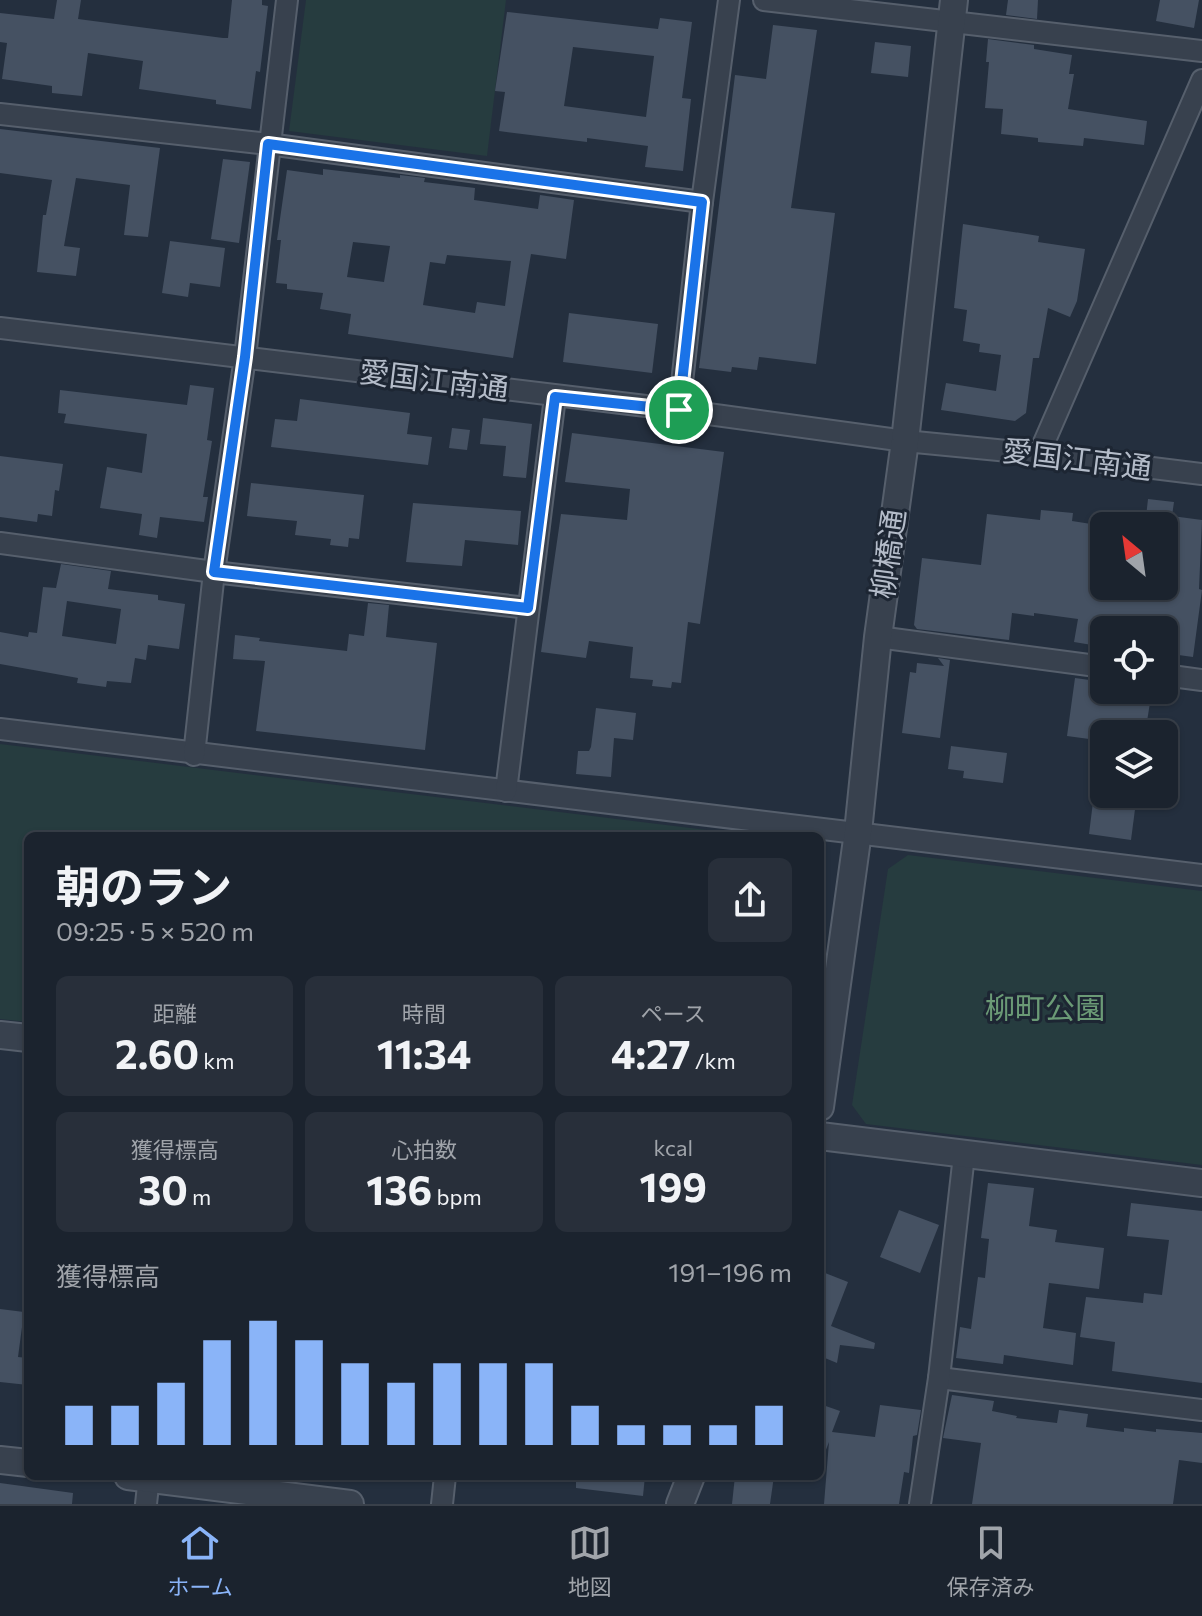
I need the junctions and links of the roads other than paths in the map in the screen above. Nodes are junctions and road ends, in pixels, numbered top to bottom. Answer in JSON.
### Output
{"nodes":[{"id":1,"x":287,"y":0,"type":"edge"},
{"id":2,"x":729,"y":0,"type":"edge"},
{"id":3,"x":764,"y":0,"type":"edge"},
{"id":4,"x":953,"y":12,"type":"edge"},
{"id":5,"x":1202,"y":51,"type":"edge"},
{"id":6,"x":1202,"y":80,"type":"edge"},
{"id":7,"x":0,"y":114,"type":"edge"},
{"id":8,"x":268,"y":144,"type":"junction"},
{"id":9,"x":702,"y":202,"type":"junction"},
{"id":10,"x":0,"y":328,"type":"edge"},
{"id":11,"x":245,"y":357,"type":"junction"},
{"id":12,"x":555,"y":397,"type":"junction"},
{"id":13,"x":679,"y":410,"type":"junction"},
{"id":14,"x":905,"y":441,"type":"junction"},
{"id":15,"x":1039,"y":454,"type":"junction"},
{"id":16,"x":1202,"y":474,"type":"edge"},
{"id":17,"x":0,"y":543,"type":"edge"},
{"id":18,"x":214,"y":572,"type":"junction"},
{"id":19,"x":528,"y":608,"type":"junction"},
{"id":20,"x":878,"y":637,"type":"junction"},
{"id":21,"x":1090,"y":665,"type":"edge"},
{"id":22,"x":1178,"y":677,"type":"edge"},
{"id":23,"x":1202,"y":680,"type":"edge"},
{"id":24,"x":0,"y":729,"type":"edge"},
{"id":25,"x":194,"y":755,"type":"junction"},
{"id":26,"x":506,"y":791,"type":"junction"},
{"id":27,"x":858,"y":832,"type":"junction"},
{"id":28,"x":1202,"y":875,"type":"edge"},
{"id":29,"x":0,"y":1035,"type":"edge"},
{"id":30,"x":24,"y":1038,"type":"edge"},
{"id":31,"x":824,"y":1078,"type":"edge"},
{"id":32,"x":824,"y":1137,"type":"edge"},
{"id":33,"x":964,"y":1155,"type":"junction"},
{"id":34,"x":1202,"y":1183,"type":"edge"},
{"id":35,"x":939,"y":1378,"type":"junction"},
{"id":36,"x":1202,"y":1410,"type":"edge"},
{"id":37,"x":0,"y":1460,"type":"edge"},
{"id":38,"x":24,"y":1463,"type":"edge"},
{"id":39,"x":445,"y":1480,"type":"edge"},
{"id":40,"x":689,"y":1480,"type":"edge"},
{"id":41,"x":143,"y":1484,"type":"edge"},
{"id":42,"x":350,"y":1504,"type":"edge"},
{"id":43,"x":442,"y":1504,"type":"edge"},
{"id":44,"x":680,"y":1504,"type":"edge"},
{"id":45,"x":920,"y":1504,"type":"edge"}],
"edges":[{"from":1,"to":8,"type":"street"},
{"from":2,"to":9,"type":"street"},
{"from":3,"to":4,"type":"street"},
{"from":4,"to":5,"type":"street"},
{"from":4,"to":14,"type":"street","name":"柳橋通"},
{"from":6,"to":15,"type":"street"},
{"from":7,"to":8,"type":"street"},
{"from":8,"to":9,"type":"street"},
{"from":8,"to":11,"type":"street"},
{"from":9,"to":13,"type":"street"},
{"from":10,"to":11,"type":"street","name":"愛国江南通"},
{"from":11,"to":12,"type":"street","name":"愛国江南通"},
{"from":11,"to":18,"type":"street"},
{"from":12,"to":13,"type":"street","name":"愛国江南通"},
{"from":12,"to":19,"type":"street"},
{"from":13,"to":14,"type":"street","name":"愛国江南通"},
{"from":14,"to":15,"type":"street","name":"愛国江南通"},
{"from":14,"to":20,"type":"street","name":"柳橋通"},
{"from":15,"to":16,"type":"street","name":"愛国江南通"},
{"from":17,"to":18,"type":"street"},
{"from":18,"to":19,"type":"street"},
{"from":18,"to":25,"type":"street"},
{"from":19,"to":26,"type":"street"},
{"from":20,"to":21,"type":"street"},
{"from":20,"to":27,"type":"street","name":"柳橋通"},
{"from":22,"to":23,"type":"street"},
{"from":24,"to":25,"type":"street"},
{"from":25,"to":26,"type":"street"},
{"from":26,"to":27,"type":"street"},
{"from":27,"to":28,"type":"street"},
{"from":27,"to":31,"type":"street","name":"柳橋通"},
{"from":29,"to":30,"type":"street"},
{"from":32,"to":33,"type":"street"},
{"from":33,"to":34,"type":"street"},
{"from":33,"to":35,"type":"street"},
{"from":35,"to":36,"type":"street"},
{"from":35,"to":45,"type":"street"},
{"from":37,"to":38,"type":"street"},
{"from":39,"to":43,"type":"street"},
{"from":40,"to":44,"type":"street"},
{"from":41,"to":42,"type":"street"}]}
